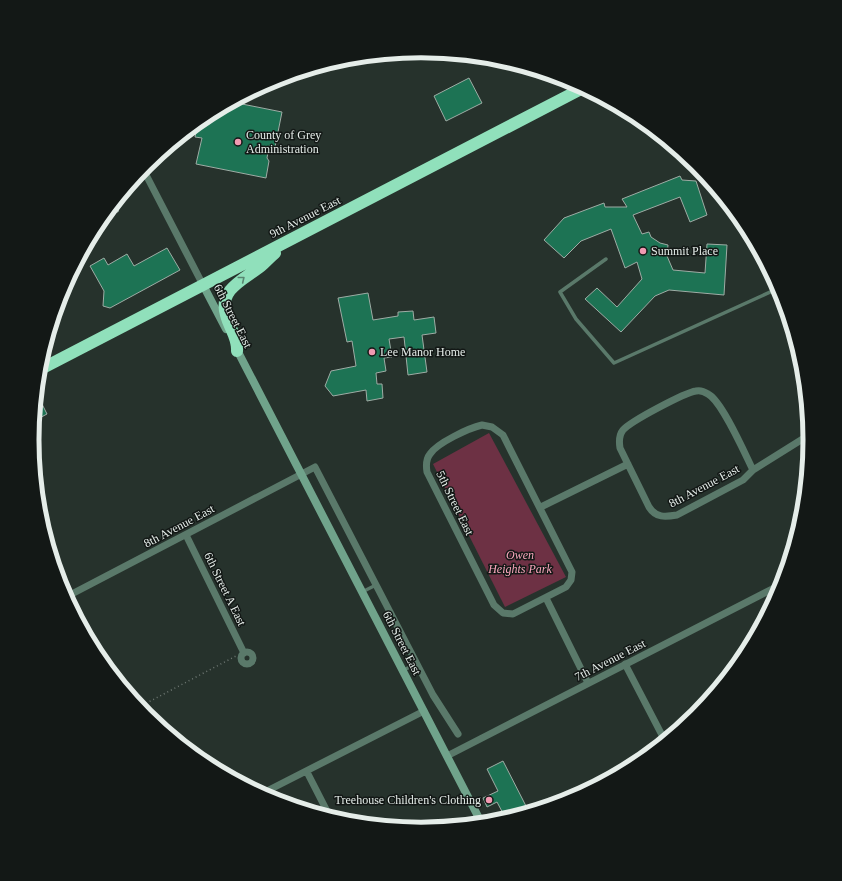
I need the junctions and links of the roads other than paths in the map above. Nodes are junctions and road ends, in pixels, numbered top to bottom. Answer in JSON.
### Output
{"nodes":[{"id":1,"x":576,"y":92,"type":"edge"},
{"id":2,"x":146,"y":175,"type":"edge"},
{"id":3,"x":284,"y":244,"type":"junction"},
{"id":4,"x":606,"y":259,"type":"dead end"},
{"id":5,"x":203,"y":285,"type":"junction"},
{"id":6,"x":773,"y":291,"type":"edge"},
{"id":7,"x":237,"y":351,"type":"junction"},
{"id":8,"x":46,"y":366,"type":"edge"},
{"id":9,"x":803,"y":439,"type":"edge"},
{"id":10,"x":628,"y":464,"type":"junction"},
{"id":11,"x":753,"y":470,"type":"junction"},
{"id":12,"x":301,"y":474,"type":"junction"},
{"id":13,"x":541,"y":507,"type":"junction"},
{"id":14,"x":186,"y":535,"type":"junction"},
{"id":15,"x":377,"y":584,"type":"junction"},
{"id":16,"x":773,"y":588,"type":"edge"},
{"id":17,"x":362,"y":592,"type":"junction"},
{"id":18,"x":71,"y":594,"type":"edge"},
{"id":19,"x":546,"y":598,"type":"junction"},
{"id":20,"x":241,"y":653,"type":"road end"},
{"id":21,"x":417,"y":663,"type":"junction"},
{"id":22,"x":625,"y":664,"type":"junction"},
{"id":23,"x":403,"y":670,"type":"junction"},
{"id":24,"x":588,"y":683,"type":"junction"},
{"id":25,"x":424,"y":711,"type":"junction"},
{"id":26,"x":458,"y":734,"type":"dead end"},
{"id":27,"x":663,"y":737,"type":"edge"},
{"id":28,"x":447,"y":756,"type":"junction"},
{"id":29,"x":307,"y":772,"type":"junction"},
{"id":30,"x":269,"y":790,"type":"edge"},
{"id":31,"x":326,"y":810,"type":"edge"},
{"id":32,"x":479,"y":818,"type":"edge"}],
"edges":[{"from":1,"to":3,"type":"highway","name":"9th Avenue East"},
{"from":2,"to":5,"type":"street","name":"6th Street East"},
{"from":3,"to":5,"type":"highway","name":"9th Avenue East"},
{"from":7,"to":3,"type":"highway","one_way":true},
{"from":4,"to":6,"type":"lane"},
{"from":5,"to":7,"type":"main road","name":"6th Street East"},
{"from":5,"to":8,"type":"highway","name":"9th Avenue East"},
{"from":7,"to":12,"type":"main road","name":"6th Street East"},
{"from":9,"to":11,"type":"street","name":"8th Avenue East"},
{"from":10,"to":11,"type":"street","name":"8th Avenue East"},
{"from":10,"to":11,"type":"street"},
{"from":10,"to":13,"type":"street"},
{"from":12,"to":14,"type":"street","name":"8th Avenue East"},
{"from":12,"to":15,"type":"street","name":"6th Street East"},
{"from":12,"to":17,"type":"main road","name":"6th Street East"},
{"from":13,"to":19,"type":"street","name":"5th Street East"},
{"from":13,"to":19,"type":"street","name":"5th Street East"},
{"from":14,"to":18,"type":"street","name":"8th Avenue East"},
{"from":14,"to":20,"type":"street","name":"6th Street A East"},
{"from":15,"to":17,"type":"lane"},
{"from":15,"to":21,"type":"street","name":"6th Street East"},
{"from":16,"to":22,"type":"street","name":"7th Avenue East"},
{"from":17,"to":23,"type":"main road","name":"6th Street East"},
{"from":19,"to":24,"type":"street"},
{"from":21,"to":23,"type":"lane"},
{"from":21,"to":26,"type":"street","name":"6th Street East"},
{"from":22,"to":24,"type":"street","name":"7th Avenue East"},
{"from":22,"to":27,"type":"street"},
{"from":23,"to":25,"type":"main road","name":"6th Street East"},
{"from":24,"to":28,"type":"street","name":"7th Avenue East"},
{"from":25,"to":28,"type":"main road","name":"6th Street East"},
{"from":25,"to":29,"type":"street"},
{"from":28,"to":32,"type":"main road","name":"6th Street East"},
{"from":29,"to":30,"type":"street"},
{"from":29,"to":31,"type":"street"}]}
